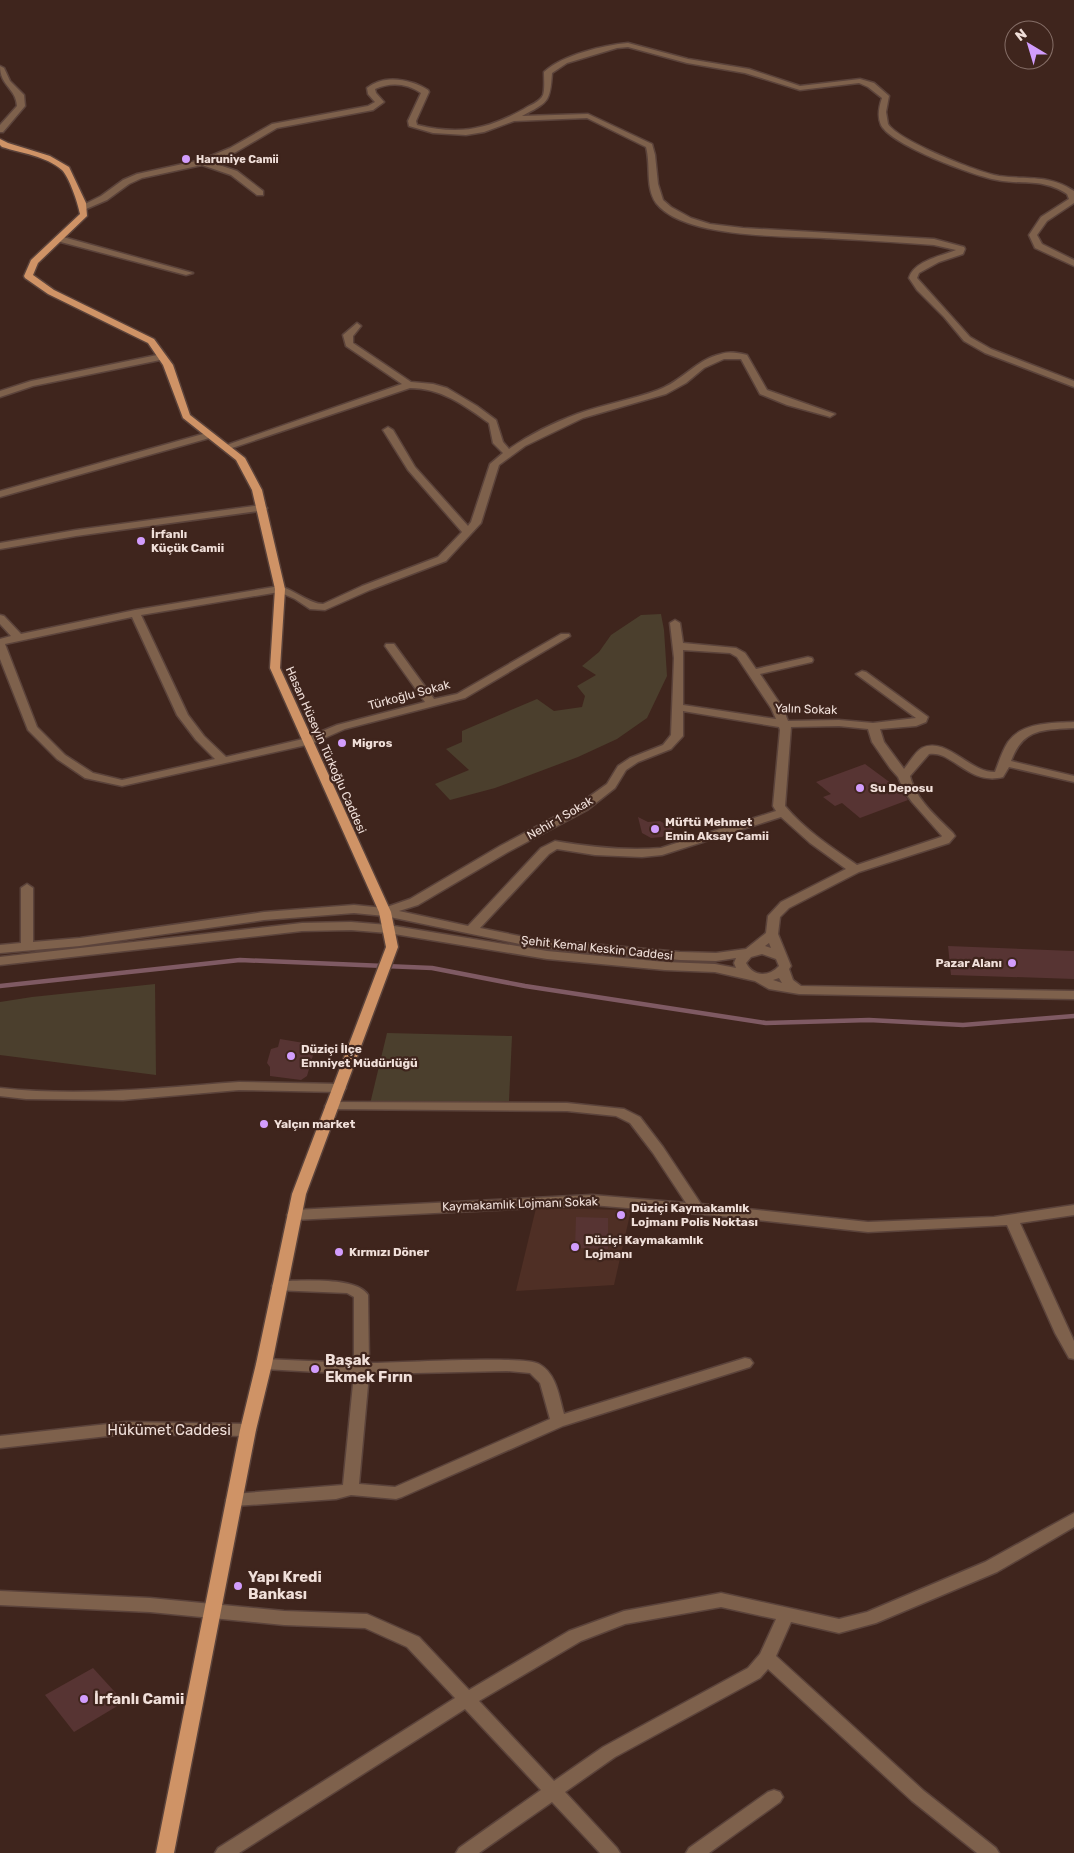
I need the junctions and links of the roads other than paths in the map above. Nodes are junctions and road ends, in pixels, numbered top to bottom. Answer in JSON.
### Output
{"nodes":[{"id":1,"x":0,"y":68,"type":"edge"},
{"id":2,"x":512,"y":119,"type":"junction"},
{"id":3,"x":0,"y":130,"type":"edge"},
{"id":4,"x":0,"y":141,"type":"edge"},
{"id":5,"x":203,"y":162,"type":"junction"},
{"id":6,"x":260,"y":193,"type":"dead end"},
{"id":7,"x":82,"y":207,"type":"junction"},
{"id":8,"x":60,"y":239,"type":"junction"},
{"id":9,"x":1074,"y":263,"type":"edge"},
{"id":10,"x":189,"y":273,"type":"dead end"},
{"id":11,"x":357,"y":326,"type":"dead end"},
{"id":12,"x":162,"y":356,"type":"junction"},
{"id":13,"x":409,"y":384,"type":"junction"},
{"id":14,"x":1074,"y":384,"type":"edge"},
{"id":15,"x":0,"y":394,"type":"edge"},
{"id":16,"x":830,"y":414,"type":"dead end"},
{"id":17,"x":388,"y":430,"type":"dead end"},
{"id":18,"x":210,"y":435,"type":"junction"},
{"id":19,"x":226,"y":447,"type":"junction"},
{"id":20,"x":509,"y":454,"type":"junction"},
{"id":21,"x":0,"y":494,"type":"edge"},
{"id":22,"x":262,"y":508,"type":"junction"},
{"id":23,"x":468,"y":532,"type":"junction"},
{"id":24,"x":0,"y":546,"type":"edge"},
{"id":25,"x":280,"y":589,"type":"junction"},
{"id":26,"x":135,"y":613,"type":"junction"},
{"id":27,"x":0,"y":618,"type":"edge"},
{"id":28,"x":675,"y":623,"type":"dead end"},
{"id":29,"x":565,"y":636,"type":"dead end"},
{"id":30,"x":18,"y":637,"type":"junction"},
{"id":31,"x":0,"y":644,"type":"edge"},
{"id":32,"x":390,"y":646,"type":"dead end"},
{"id":33,"x":678,"y":646,"type":"junction"},
{"id":34,"x":808,"y":660,"type":"dead end"},
{"id":35,"x":752,"y":673,"type":"junction"},
{"id":36,"x":862,"y":674,"type":"dead end"},
{"id":37,"x":432,"y":704,"type":"junction"},
{"id":38,"x":678,"y":706,"type":"junction"},
{"id":39,"x":783,"y":724,"type":"junction"},
{"id":40,"x":1074,"y":725,"type":"edge"},
{"id":41,"x":873,"y":726,"type":"junction"},
{"id":42,"x":308,"y":742,"type":"junction"},
{"id":43,"x":223,"y":760,"type":"junction"},
{"id":44,"x":1005,"y":763,"type":"junction"},
{"id":45,"x":904,"y":776,"type":"junction"},
{"id":46,"x":1074,"y":779,"type":"edge"},
{"id":47,"x":784,"y":812,"type":"junction"},
{"id":48,"x":855,"y":869,"type":"junction"},
{"id":49,"x":27,"y":888,"type":"dead end"},
{"id":50,"x":385,"y":912,"type":"junction"},
{"id":51,"x":388,"y":929,"type":"junction"},
{"id":52,"x":471,"y":930,"type":"junction"},
{"id":53,"x":772,"y":934,"type":"junction"},
{"id":54,"x":27,"y":947,"type":"junction"},
{"id":55,"x":0,"y":949,"type":"edge"},
{"id":56,"x":750,"y":952,"type":"junction"},
{"id":57,"x":782,"y":957,"type":"junction"},
{"id":58,"x":0,"y":961,"type":"edge"},
{"id":59,"x":783,"y":970,"type":"junction"},
{"id":60,"x":754,"y":976,"type":"junction"},
{"id":61,"x":799,"y":990,"type":"junction"},
{"id":62,"x":1074,"y":995,"type":"edge"},
{"id":63,"x":339,"y":1088,"type":"junction"},
{"id":64,"x":0,"y":1092,"type":"edge"},
{"id":65,"x":332,"y":1106,"type":"junction"},
{"id":66,"x":697,"y":1209,"type":"junction"},
{"id":67,"x":1074,"y":1210,"type":"edge"},
{"id":68,"x":294,"y":1215,"type":"junction"},
{"id":69,"x":1011,"y":1219,"type":"junction"},
{"id":70,"x":279,"y":1286,"type":"junction"},
{"id":71,"x":1074,"y":1354,"type":"edge"},
{"id":72,"x":745,"y":1363,"type":"dead end"},
{"id":73,"x":264,"y":1364,"type":"junction"},
{"id":74,"x":362,"y":1369,"type":"junction"},
{"id":75,"x":558,"y":1422,"type":"junction"},
{"id":76,"x":248,"y":1430,"type":"junction"},
{"id":77,"x":0,"y":1442,"type":"edge"},
{"id":78,"x":351,"y":1490,"type":"junction"},
{"id":79,"x":234,"y":1500,"type":"junction"},
{"id":80,"x":1074,"y":1519,"type":"edge"},
{"id":81,"x":0,"y":1598,"type":"edge"},
{"id":82,"x":212,"y":1610,"type":"junction"},
{"id":83,"x":786,"y":1614,"type":"junction"},
{"id":84,"x":767,"y":1658,"type":"junction"},
{"id":85,"x":466,"y":1700,"type":"junction"},
{"id":86,"x":553,"y":1792,"type":"junction"},
{"id":87,"x":774,"y":1797,"type":"dead end"},
{"id":88,"x":227,"y":1852,"type":"edge"},
{"id":89,"x":165,"y":1853,"type":"edge"},
{"id":90,"x":465,"y":1853,"type":"edge"},
{"id":91,"x":611,"y":1853,"type":"edge"},
{"id":92,"x":695,"y":1853,"type":"edge"},
{"id":93,"x":990,"y":1853,"type":"edge"}],
"edges":[{"from":1,"to":3,"type":"street"},
{"from":2,"to":5,"type":"street"},
{"from":2,"to":9,"type":"street"},
{"from":2,"to":14,"type":"street"},
{"from":4,"to":7,"type":"main road"},
{"from":5,"to":6,"type":"street"},
{"from":5,"to":7,"type":"street"},
{"from":7,"to":8,"type":"main road","name":"Hasan Hüseyin Türkoğlu Caddesi"},
{"from":8,"to":10,"type":"street"},
{"from":8,"to":12,"type":"main road","name":"Hasan Hüseyin Türkoğlu Caddesi"},
{"from":11,"to":13,"type":"street"},
{"from":12,"to":15,"type":"street"},
{"from":12,"to":18,"type":"main road","name":"Hasan Hüseyin Türkoğlu Caddesi"},
{"from":13,"to":19,"type":"street"},
{"from":13,"to":20,"type":"street"},
{"from":16,"to":20,"type":"street"},
{"from":17,"to":23,"type":"street"},
{"from":18,"to":19,"type":"main road","name":"Hasan Hüseyin Türkoğlu Caddesi"},
{"from":18,"to":21,"type":"street"},
{"from":19,"to":22,"type":"main road","name":"Hasan Hüseyin Türkoğlu Caddesi"},
{"from":20,"to":23,"type":"street"},
{"from":22,"to":24,"type":"street"},
{"from":22,"to":25,"type":"main road","name":"Hasan Hüseyin Türkoğlu Caddesi"},
{"from":23,"to":25,"type":"street"},
{"from":25,"to":26,"type":"street"},
{"from":25,"to":42,"type":"main road","name":"Hasan Hüseyin Türkoğlu Caddesi"},
{"from":26,"to":30,"type":"street"},
{"from":26,"to":43,"type":"street"},
{"from":27,"to":30,"type":"street"},
{"from":28,"to":33,"type":"street","name":"Nehir 1 Sokak"},
{"from":29,"to":37,"type":"street","name":"Türkoğlu Sokak"},
{"from":30,"to":31,"type":"street"},
{"from":31,"to":43,"type":"street","name":"Türkoğlu Sokak"},
{"from":32,"to":37,"type":"street"},
{"from":33,"to":35,"type":"street"},
{"from":33,"to":38,"type":"street","name":"Nehir 1 Sokak"},
{"from":34,"to":35,"type":"street"},
{"from":35,"to":39,"type":"street"},
{"from":36,"to":41,"type":"street","name":"Yalın Sokak"},
{"from":37,"to":42,"type":"street","name":"Türkoğlu Sokak"},
{"from":38,"to":39,"type":"street","name":"Yalın Sokak"},
{"from":38,"to":50,"type":"street","name":"Nehir 1 Sokak"},
{"from":39,"to":41,"type":"street","name":"Yalın Sokak"},
{"from":39,"to":47,"type":"street"},
{"from":40,"to":44,"type":"street"},
{"from":41,"to":45,"type":"street"},
{"from":42,"to":43,"type":"street","name":"Türkoğlu Sokak"},
{"from":42,"to":50,"type":"main road","name":"Hasan Hüseyin Türkoğlu Caddesi"},
{"from":44,"to":45,"type":"street"},
{"from":44,"to":46,"type":"street"},
{"from":45,"to":48,"type":"street"},
{"from":47,"to":48,"type":"street"},
{"from":47,"to":52,"type":"street"},
{"from":48,"to":53,"type":"street"},
{"from":49,"to":54,"type":"street"},
{"from":50,"to":51,"type":"main road","name":"Hasan Hüseyin Türkoğlu Caddesi"},
{"from":50,"to":52,"type":"street","name":"Şehit Kemal Keskin Caddesi"},
{"from":50,"to":54,"type":"street","name":"Şehit Kemal Keskin Caddesi"},
{"from":51,"to":58,"type":"street"},
{"from":51,"to":60,"type":"street"},
{"from":51,"to":63,"type":"main road","name":"Hasan Hüseyin Türkoğlu Caddesi"},
{"from":52,"to":56,"type":"street","name":"Şehit Kemal Keskin Caddesi"},
{"from":53,"to":56,"type":"street"},
{"from":53,"to":57,"type":"street"},
{"from":54,"to":55,"type":"street","name":"Şehit Kemal Keskin Caddesi"},
{"from":56,"to":57,"type":"street"},
{"from":56,"to":60,"type":"street"},
{"from":57,"to":59,"type":"street"},
{"from":59,"to":60,"type":"street"},
{"from":59,"to":61,"type":"street"},
{"from":60,"to":61,"type":"street"},
{"from":61,"to":62,"type":"street"},
{"from":63,"to":64,"type":"street"},
{"from":63,"to":65,"type":"main road"},
{"from":65,"to":66,"type":"street"},
{"from":65,"to":68,"type":"main road"},
{"from":66,"to":68,"type":"street","name":"Kaymakamlık Lojmanı Sokak"},
{"from":66,"to":69,"type":"street","name":"Kaymakamlık Lojmanı Sokak"},
{"from":67,"to":69,"type":"street","name":"Kaymakamlık Lojmanı Sokak"},
{"from":68,"to":70,"type":"main road"},
{"from":69,"to":71,"type":"street"},
{"from":70,"to":73,"type":"main road"},
{"from":70,"to":74,"type":"street"},
{"from":72,"to":75,"type":"street"},
{"from":73,"to":74,"type":"street"},
{"from":73,"to":76,"type":"main road"},
{"from":74,"to":75,"type":"street"},
{"from":74,"to":78,"type":"street"},
{"from":75,"to":78,"type":"street"},
{"from":76,"to":77,"type":"street","name":"Hükümet Caddesi"},
{"from":76,"to":79,"type":"main road"},
{"from":78,"to":79,"type":"street"},
{"from":79,"to":82,"type":"main road"},
{"from":80,"to":83,"type":"street"},
{"from":81,"to":82,"type":"street"},
{"from":82,"to":85,"type":"street"},
{"from":82,"to":89,"type":"main road"},
{"from":83,"to":84,"type":"street"},
{"from":83,"to":85,"type":"street"},
{"from":84,"to":86,"type":"street"},
{"from":84,"to":93,"type":"street"},
{"from":85,"to":86,"type":"street"},
{"from":85,"to":88,"type":"street"},
{"from":86,"to":90,"type":"street"},
{"from":86,"to":91,"type":"street"},
{"from":87,"to":92,"type":"street"}]}
